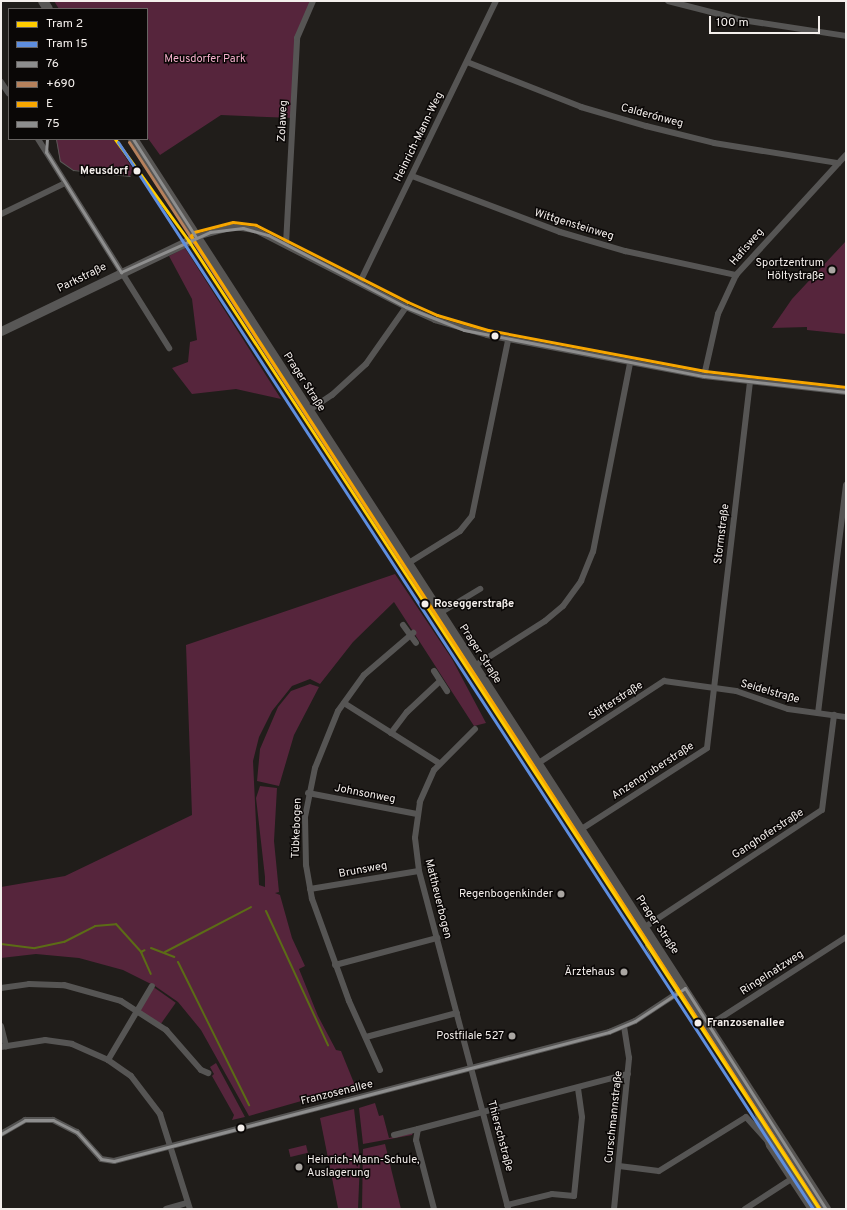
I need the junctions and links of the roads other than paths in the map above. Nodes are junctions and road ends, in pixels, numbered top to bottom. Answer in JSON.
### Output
{"nodes":[{"id":1,"x":314,"y":1,"type":"edge"},
{"id":2,"x":496,"y":1,"type":"edge"},
{"id":3,"x":668,"y":1,"type":"edge"},
{"id":4,"x":846,"y":36,"type":"edge"},
{"id":5,"x":466,"y":62,"type":"junction"},
{"id":6,"x":1,"y":83,"type":"edge"},
{"id":7,"x":8,"y":93,"type":"edge"},
{"id":8,"x":39,"y":140,"type":"edge"},
{"id":9,"x":134,"y":140,"type":"edge"},
{"id":10,"x":846,"y":155,"type":"edge"},
{"id":11,"x":838,"y":163,"type":"junction"},
{"id":12,"x":412,"y":176,"type":"junction"},
{"id":13,"x":64,"y":183,"type":"junction"},
{"id":14,"x":1,"y":214,"type":"edge"},
{"id":15,"x":196,"y":237,"type":"junction"},
{"id":16,"x":286,"y":244,"type":"junction"},
{"id":17,"x":121,"y":272,"type":"junction"},
{"id":18,"x":736,"y":275,"type":"junction"},
{"id":19,"x":360,"y":282,"type":"junction"},
{"id":20,"x":406,"y":307,"type":"junction"},
{"id":21,"x":1,"y":331,"type":"edge"},
{"id":22,"x":508,"y":340,"type":"junction"},
{"id":23,"x":169,"y":348,"type":"dead end"},
{"id":24,"x":630,"y":363,"type":"junction"},
{"id":25,"x":704,"y":376,"type":"junction"},
{"id":26,"x":750,"y":382,"type":"junction"},
{"id":27,"x":846,"y":392,"type":"edge"},
{"id":28,"x":308,"y":411,"type":"junction"},
{"id":29,"x":846,"y":485,"type":"edge"},
{"id":30,"x":407,"y":564,"type":"junction"},
{"id":31,"x":480,"y":589,"type":"dead end"},
{"id":32,"x":440,"y":613,"type":"junction"},
{"id":33,"x":403,"y":625,"type":"dead end"},
{"id":34,"x":411,"y":634,"type":"junction"},
{"id":35,"x":416,"y":644,"type":"dead end"},
{"id":36,"x":473,"y":667,"type":"junction"},
{"id":37,"x":434,"y":671,"type":"dead end"},
{"id":38,"x":440,"y":681,"type":"junction"},
{"id":39,"x":713,"y":688,"type":"junction"},
{"id":40,"x":448,"y":692,"type":"dead end"},
{"id":41,"x":344,"y":703,"type":"junction"},
{"id":42,"x":818,"y":713,"type":"junction"},
{"id":43,"x":834,"y":715,"type":"junction"},
{"id":44,"x":846,"y":717,"type":"edge"},
{"id":45,"x":475,"y":729,"type":"dead end"},
{"id":46,"x":392,"y":733,"type":"junction"},
{"id":47,"x":439,"y":764,"type":"junction"},
{"id":48,"x":537,"y":764,"type":"junction"},
{"id":49,"x":308,"y":793,"type":"junction"},
{"id":50,"x":417,"y":814,"type":"junction"},
{"id":51,"x":580,"y":830,"type":"junction"},
{"id":52,"x":419,"y":871,"type":"junction"},
{"id":53,"x":310,"y":889,"type":"junction"},
{"id":54,"x":645,"y":927,"type":"junction"},
{"id":55,"x":846,"y":937,"type":"edge"},
{"id":56,"x":437,"y":938,"type":"junction"},
{"id":57,"x":335,"y":965,"type":"junction"},
{"id":58,"x":152,"y":986,"type":"dead end"},
{"id":59,"x":1,"y":988,"type":"edge"},
{"id":60,"x":685,"y":988,"type":"junction"},
{"id":61,"x":138,"y":1010,"type":"junction"},
{"id":62,"x":457,"y":1013,"type":"junction"},
{"id":63,"x":1,"y":1026,"type":"edge"},
{"id":64,"x":708,"y":1026,"type":"junction"},
{"id":65,"x":624,"y":1027,"type":"junction"},
{"id":66,"x":366,"y":1037,"type":"junction"},
{"id":67,"x":3,"y":1046,"type":"edge"},
{"id":68,"x":108,"y":1060,"type":"junction"},
{"id":69,"x":471,"y":1068,"type":"junction"},
{"id":70,"x":380,"y":1070,"type":"dead end"},
{"id":71,"x":208,"y":1073,"type":"dead end"},
{"id":72,"x":628,"y":1074,"type":"junction"},
{"id":73,"x":578,"y":1088,"type":"junction"},
{"id":74,"x":755,"y":1101,"type":"junction"},
{"id":75,"x":483,"y":1112,"type":"junction"},
{"id":76,"x":418,"y":1129,"type":"junction"},
{"id":77,"x":1,"y":1134,"type":"edge"},
{"id":78,"x":394,"y":1135,"type":"dead end"},
{"id":79,"x":772,"y":1145,"type":"junction"},
{"id":80,"x":172,"y":1146,"type":"junction"},
{"id":81,"x":619,"y":1166,"type":"junction"},
{"id":82,"x":793,"y":1178,"type":"junction"},
{"id":83,"x":188,"y":1206,"type":"edge"},
{"id":84,"x":508,"y":1207,"type":"edge"},
{"id":85,"x":166,"y":1209,"type":"edge"},
{"id":86,"x":434,"y":1209,"type":"edge"},
{"id":87,"x":614,"y":1209,"type":"edge"},
{"id":88,"x":744,"y":1209,"type":"edge"},
{"id":89,"x":813,"y":1209,"type":"edge"},
{"id":90,"x":826,"y":1209,"type":"edge"}],
"edges":[{"from":1,"to":16,"type":"street","name":"Zolaweg"},
{"from":2,"to":5,"type":"street","name":"Heinrich-Mann-Weg"},
{"from":3,"to":4,"type":"street"},
{"from":5,"to":11,"type":"street","name":"Calderónweg"},
{"from":5,"to":12,"type":"street","name":"Heinrich-Mann-Weg"},
{"from":6,"to":7,"type":"street"},
{"from":8,"to":13,"type":"street"},
{"from":9,"to":15,"type":"main road","name":"Prager Straße"},
{"from":10,"to":11,"type":"street","name":"Hafisweg"},
{"from":11,"to":18,"type":"street","name":"Hafisweg"},
{"from":12,"to":18,"type":"street","name":"Wittgensteinweg"},
{"from":12,"to":19,"type":"street","name":"Heinrich-Mann-Weg"},
{"from":13,"to":14,"type":"street"},
{"from":13,"to":17,"type":"street"},
{"from":15,"to":16,"type":"street"},
{"from":15,"to":17,"type":"street","name":"Parkstraße"},
{"from":15,"to":28,"type":"main road","name":"Prager Straße"},
{"from":16,"to":19,"type":"street"},
{"from":17,"to":21,"type":"street","name":"Parkstraße"},
{"from":17,"to":23,"type":"street"},
{"from":18,"to":25,"type":"street","name":"Hafisweg"},
{"from":19,"to":20,"type":"street"},
{"from":20,"to":22,"type":"street"},
{"from":20,"to":28,"type":"street"},
{"from":22,"to":24,"type":"street"},
{"from":22,"to":30,"type":"street"},
{"from":24,"to":25,"type":"street"},
{"from":24,"to":36,"type":"street"},
{"from":25,"to":26,"type":"street"},
{"from":26,"to":27,"type":"street"},
{"from":26,"to":39,"type":"street","name":"Stormstraße"},
{"from":28,"to":30,"type":"main road","name":"Prager Straße"},
{"from":29,"to":42,"type":"street"},
{"from":30,"to":32,"type":"main road","name":"Prager Straße"},
{"from":31,"to":32,"type":"street"},
{"from":32,"to":36,"type":"main road","name":"Prager Straße"},
{"from":33,"to":34,"type":"street"},
{"from":34,"to":35,"type":"street"},
{"from":34,"to":41,"type":"street","name":"Tübkebogen"},
{"from":36,"to":48,"type":"main road","name":"Prager Straße"},
{"from":37,"to":38,"type":"street"},
{"from":38,"to":40,"type":"street"},
{"from":38,"to":46,"type":"street"},
{"from":39,"to":42,"type":"street","name":"Seidelstraße"},
{"from":39,"to":48,"type":"street","name":"Stifterstraße"},
{"from":39,"to":51,"type":"street","name":"Anzengruberstraße"},
{"from":41,"to":46,"type":"street"},
{"from":41,"to":49,"type":"street","name":"Tübkebogen"},
{"from":42,"to":43,"type":"street","name":"Seidelstraße"},
{"from":43,"to":44,"type":"street","name":"Seidelstraße"},
{"from":43,"to":54,"type":"street","name":"Ganghoferstraße"},
{"from":45,"to":47,"type":"street","name":"Mattheuerbogen"},
{"from":46,"to":47,"type":"street"},
{"from":47,"to":50,"type":"street","name":"Mattheuerbogen"},
{"from":48,"to":51,"type":"main road","name":"Prager Straße"},
{"from":49,"to":50,"type":"street","name":"Johnsonweg"},
{"from":49,"to":53,"type":"street","name":"Tübkebogen"},
{"from":50,"to":52,"type":"street","name":"Mattheuerbogen"},
{"from":51,"to":54,"type":"main road","name":"Prager Straße"},
{"from":52,"to":53,"type":"street","name":"Brunsweg"},
{"from":52,"to":56,"type":"street","name":"Mattheuerbogen"},
{"from":53,"to":57,"type":"street","name":"Tübkebogen"},
{"from":54,"to":60,"type":"main road","name":"Prager Straße"},
{"from":55,"to":64,"type":"street","name":"Ringelnatzweg"},
{"from":56,"to":57,"type":"street"},
{"from":56,"to":62,"type":"street","name":"Mattheuerbogen"},
{"from":57,"to":66,"type":"street","name":"Tübkebogen"},
{"from":58,"to":61,"type":"street"},
{"from":59,"to":61,"type":"street"},
{"from":60,"to":64,"type":"main road","name":"Prager Straße"},
{"from":60,"to":65,"type":"street","name":"Franzosenallee"},
{"from":61,"to":68,"type":"street"},
{"from":61,"to":71,"type":"street"},
{"from":62,"to":66,"type":"street"},
{"from":62,"to":69,"type":"street","name":"Mattheuerbogen"},
{"from":63,"to":67,"type":"street"},
{"from":64,"to":74,"type":"main road","name":"Prager Straße"},
{"from":65,"to":69,"type":"street","name":"Franzosenallee"},
{"from":65,"to":72,"type":"street","name":"Curschmannstraße"},
{"from":66,"to":70,"type":"street","name":"Tübkebogen"},
{"from":67,"to":68,"type":"street"},
{"from":68,"to":80,"type":"street"},
{"from":69,"to":75,"type":"street","name":"Thierschstraße"},
{"from":69,"to":80,"type":"street","name":"Franzosenallee"},
{"from":72,"to":73,"type":"street"},
{"from":72,"to":81,"type":"street","name":"Curschmannstraße"},
{"from":73,"to":75,"type":"street"},
{"from":73,"to":84,"type":"street"},
{"from":74,"to":79,"type":"main road","name":"Prager Straße"},
{"from":74,"to":90,"type":"main road","name":"Prager Straße"},
{"from":75,"to":76,"type":"street"},
{"from":75,"to":84,"type":"street","name":"Thierschstraße"},
{"from":76,"to":78,"type":"street"},
{"from":76,"to":86,"type":"street"},
{"from":77,"to":80,"type":"street","name":"Franzosenallee"},
{"from":79,"to":81,"type":"street"},
{"from":79,"to":82,"type":"main road","name":"Prager Straße"},
{"from":80,"to":83,"type":"street"},
{"from":81,"to":87,"type":"street","name":"Curschmannstraße"},
{"from":82,"to":88,"type":"street"},
{"from":82,"to":89,"type":"main road","name":"Prager Straße"},
{"from":83,"to":85,"type":"street"}]}
